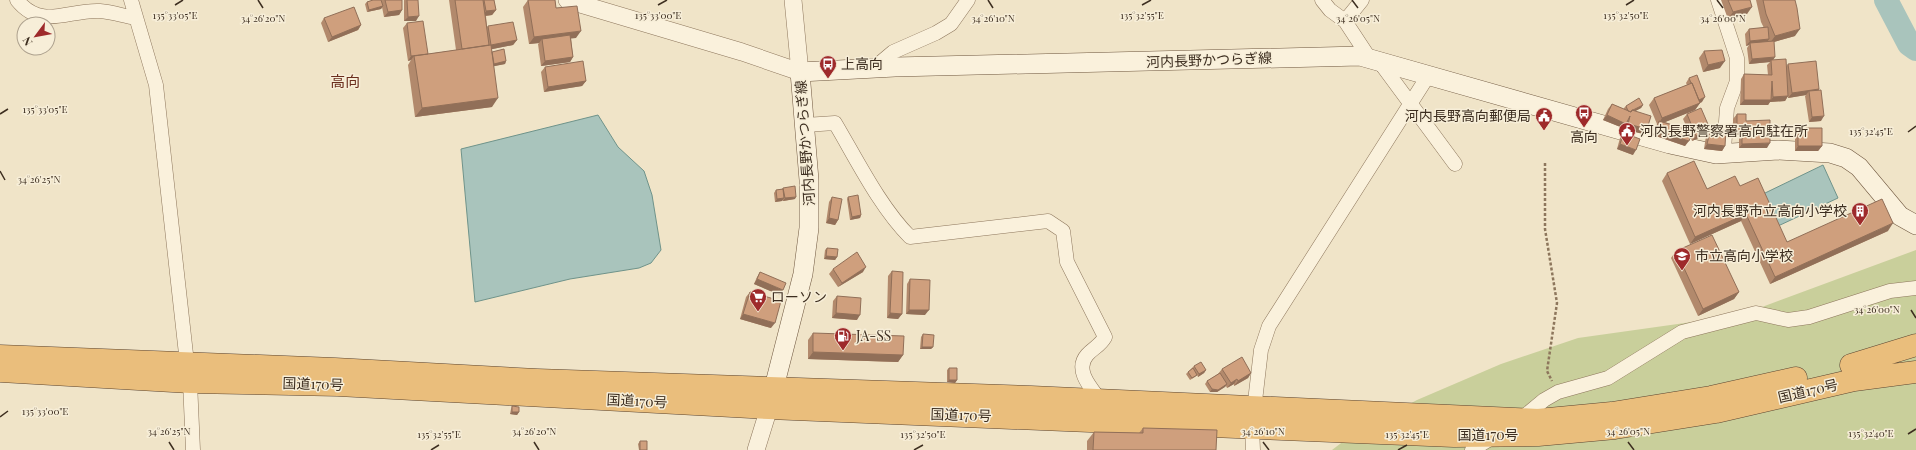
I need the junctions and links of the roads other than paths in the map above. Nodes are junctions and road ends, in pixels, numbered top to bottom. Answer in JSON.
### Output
{"nodes":[{"id":1,"x":17,"y":0,"type":"edge"},
{"id":2,"x":131,"y":0,"type":"edge"},
{"id":3,"x":567,"y":0,"type":"edge"},
{"id":4,"x":793,"y":0,"type":"edge"},
{"id":5,"x":968,"y":0,"type":"edge"},
{"id":6,"x":1322,"y":0,"type":"edge"},
{"id":7,"x":1362,"y":0,"type":"edge"},
{"id":8,"x":1718,"y":0,"type":"edge"},
{"id":9,"x":136,"y":18,"type":"junction"},
{"id":10,"x":1345,"y":20,"type":"junction"},
{"id":11,"x":1374,"y":60,"type":"junction"},
{"id":12,"x":874,"y":68,"type":"junction"},
{"id":13,"x":800,"y":72,"type":"junction"},
{"id":14,"x":1428,"y":76,"type":"junction"},
{"id":15,"x":1410,"y":105,"type":"junction"},
{"id":16,"x":805,"y":126,"type":"junction"},
{"id":17,"x":1723,"y":153,"type":"junction"},
{"id":18,"x":1455,"y":164,"type":"dead end"},
{"id":19,"x":1916,"y":226,"type":"edge"},
{"id":20,"x":1916,"y":288,"type":"edge"},
{"id":21,"x":1916,"y":345,"type":"edge"},
{"id":22,"x":0,"y":356,"type":"edge"},
{"id":23,"x":1916,"y":357,"type":"edge"},
{"id":24,"x":0,"y":371,"type":"edge"},
{"id":25,"x":1916,"y":372,"type":"edge"},
{"id":26,"x":189,"y":373,"type":"junction"},
{"id":27,"x":1852,"y":373,"type":"junction"},
{"id":28,"x":1916,"y":386,"type":"edge"},
{"id":29,"x":771,"y":398,"type":"junction"},
{"id":30,"x":1100,"y":400,"type":"junction"},
{"id":31,"x":1254,"y":417,"type":"junction"},
{"id":32,"x":1521,"y":419,"type":"junction"},
{"id":33,"x":1495,"y":435,"type":"junction"},
{"id":34,"x":193,"y":450,"type":"edge"},
{"id":35,"x":756,"y":450,"type":"edge"},
{"id":36,"x":1253,"y":450,"type":"edge"},
{"id":37,"x":1472,"y":450,"type":"edge"}],
"edges":[{"from":1,"to":9,"type":"street"},
{"from":2,"to":9,"type":"street"},
{"from":3,"to":13,"type":"street"},
{"from":4,"to":13,"type":"street"},
{"from":5,"to":12,"type":"street"},
{"from":6,"to":10,"type":"street"},
{"from":7,"to":10,"type":"street"},
{"from":8,"to":17,"type":"street"},
{"from":9,"to":26,"type":"street"},
{"from":10,"to":11,"type":"street"},
{"from":11,"to":12,"type":"main road","name":"河内長野かつらぎ線"},
{"from":11,"to":14,"type":"main road","name":"河内長野かつらぎ線"},
{"from":11,"to":15,"type":"street"},
{"from":12,"to":13,"type":"main road","name":"河内長野かつらぎ線"},
{"from":13,"to":16,"type":"main road","name":"河内長野かつらぎ線"},
{"from":14,"to":15,"type":"street"},
{"from":14,"to":17,"type":"main road","name":"河内長野かつらぎ線"},
{"from":15,"to":18,"type":"street"},
{"from":15,"to":31,"type":"street"},
{"from":16,"to":29,"type":"main road","name":"河内長野かつらぎ線"},
{"from":16,"to":30,"type":"street"},
{"from":17,"to":19,"type":"main road","name":"河内長野かつらぎ線"},
{"from":20,"to":32,"type":"street"},
{"from":21,"to":27,"type":"highway"},
{"from":22,"to":26,"type":"highway","name":"国道170号"},
{"from":23,"to":27,"type":"highway","name":"国道170号"},
{"from":24,"to":26,"type":"highway","name":"国道170号"},
{"from":25,"to":27,"type":"highway","name":"国道170号"},
{"from":26,"to":29,"type":"highway","name":"国道170号"},
{"from":26,"to":34,"type":"street"},
{"from":27,"to":28,"type":"highway"},
{"from":27,"to":32,"type":"highway","name":"国道170号"},
{"from":27,"to":33,"type":"highway","name":"国道170号"},
{"from":29,"to":30,"type":"highway","name":"国道170号"},
{"from":29,"to":31,"type":"highway","name":"国道170号"},
{"from":29,"to":35,"type":"street"},
{"from":30,"to":31,"type":"highway","name":"国道170号"},
{"from":31,"to":32,"type":"highway","name":"国道170号"},
{"from":31,"to":33,"type":"highway","name":"国道170号"},
{"from":31,"to":36,"type":"street"},
{"from":33,"to":37,"type":"street"}]}
